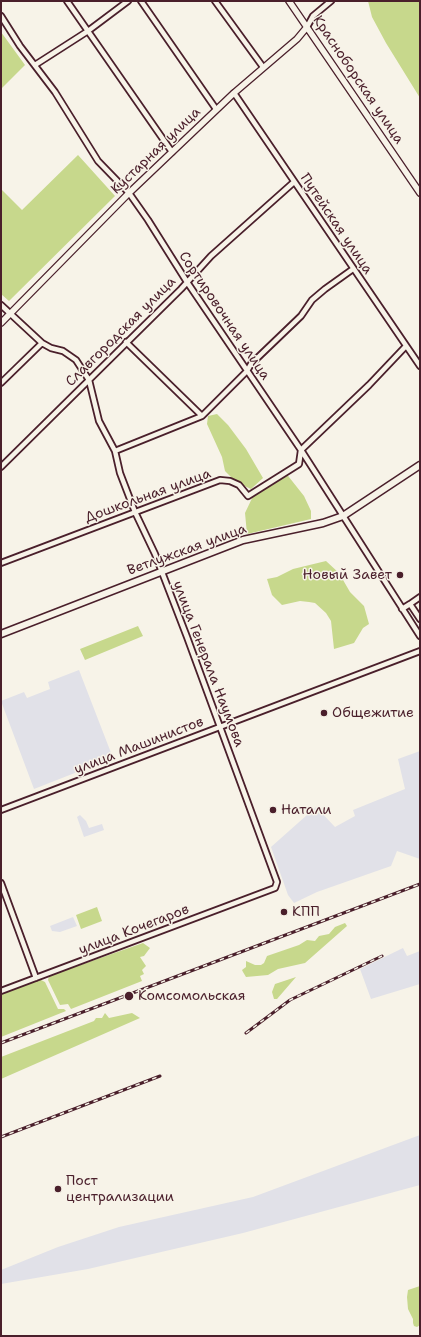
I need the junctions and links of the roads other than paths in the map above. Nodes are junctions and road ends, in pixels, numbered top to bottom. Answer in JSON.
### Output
{"nodes":[{"id":1,"x":67,"y":1,"type":"edge"},
{"id":2,"x":128,"y":1,"type":"edge"},
{"id":3,"x":141,"y":1,"type":"edge"},
{"id":4,"x":215,"y":1,"type":"edge"},
{"id":5,"x":289,"y":1,"type":"edge"},
{"id":6,"x":331,"y":1,"type":"edge"},
{"id":7,"x":1,"y":16,"type":"edge"},
{"id":8,"x":307,"y":26,"type":"junction"},
{"id":9,"x":88,"y":31,"type":"junction"},
{"id":10,"x":35,"y":65,"type":"junction"},
{"id":11,"x":263,"y":67,"type":"junction"},
{"id":12,"x":234,"y":93,"type":"junction"},
{"id":13,"x":216,"y":109,"type":"junction"},
{"id":14,"x":172,"y":152,"type":"junction"},
{"id":15,"x":294,"y":182,"type":"junction"},
{"id":16,"x":129,"y":193,"type":"junction"},
{"id":17,"x":420,"y":193,"type":"edge"},
{"id":18,"x":353,"y":269,"type":"junction"},
{"id":19,"x":187,"y":282,"type":"junction"},
{"id":20,"x":1,"y":305,"type":"edge"},
{"id":21,"x":11,"y":313,"type":"junction"},
{"id":22,"x":1,"y":323,"type":"edge"},
{"id":23,"x":126,"y":342,"type":"junction"},
{"id":24,"x":42,"y":343,"type":"junction"},
{"id":25,"x":406,"y":346,"type":"junction"},
{"id":26,"x":420,"y":366,"type":"edge"},
{"id":27,"x":247,"y":371,"type":"junction"},
{"id":28,"x":89,"y":380,"type":"junction"},
{"id":29,"x":1,"y":383,"type":"edge"},
{"id":30,"x":202,"y":416,"type":"junction"},
{"id":31,"x":301,"y":450,"type":"junction"},
{"id":32,"x":115,"y":451,"type":"junction"},
{"id":33,"x":420,"y":465,"type":"edge"},
{"id":34,"x":1,"y":467,"type":"edge"},
{"id":35,"x":135,"y":512,"type":"junction"},
{"id":36,"x":343,"y":516,"type":"junction"},
{"id":37,"x":1,"y":563,"type":"edge"},
{"id":38,"x":161,"y":571,"type":"junction"},
{"id":39,"x":420,"y":597,"type":"edge"},
{"id":40,"x":410,"y":604,"type":"junction"},
{"id":41,"x":402,"y":609,"type":"junction"},
{"id":42,"x":420,"y":620,"type":"edge"},
{"id":43,"x":1,"y":634,"type":"edge"},
{"id":44,"x":420,"y":636,"type":"edge"},
{"id":45,"x":420,"y":651,"type":"edge"},
{"id":46,"x":220,"y":726,"type":"junction"},
{"id":47,"x":1,"y":810,"type":"edge"},
{"id":48,"x":1,"y":883,"type":"edge"},
{"id":49,"x":275,"y":888,"type":"joint"},
{"id":50,"x":36,"y":978,"type":"junction"},
{"id":51,"x":1,"y":992,"type":"edge"}],
"edges":[{"from":1,"to":9,"type":"street"},
{"from":2,"to":9,"type":"street"},
{"from":3,"to":13,"type":"street"},
{"from":4,"to":11,"type":"street"},
{"from":5,"to":8,"type":"street","name":"Красноборская улица"},
{"from":6,"to":8,"type":"street","name":"Кустарная улица"},
{"from":7,"to":10,"type":"street","name":"Сортировочная улица"},
{"from":8,"to":11,"type":"street","name":"Кустарная улица"},
{"from":8,"to":17,"type":"street","name":"Красноборская улица"},
{"from":9,"to":10,"type":"street"},
{"from":9,"to":14,"type":"street"},
{"from":10,"to":16,"type":"street","name":"Сортировочная улица"},
{"from":11,"to":12,"type":"street","name":"Кустарная улица"},
{"from":12,"to":13,"type":"street","name":"Кустарная улица"},
{"from":12,"to":15,"type":"street","name":"Путейская улица"},
{"from":13,"to":14,"type":"street","name":"Кустарная улица"},
{"from":14,"to":16,"type":"street","name":"Кустарная улица"},
{"from":15,"to":18,"type":"street","name":"Путейская улица"},
{"from":15,"to":19,"type":"street","name":"Славгородская улица"},
{"from":16,"to":19,"type":"street","name":"Сортировочная улица"},
{"from":16,"to":21,"type":"street","name":"Кустарная улица"},
{"from":18,"to":25,"type":"street","name":"Путейская улица"},
{"from":18,"to":27,"type":"street"},
{"from":19,"to":23,"type":"street","name":"Славгородская улица"},
{"from":19,"to":27,"type":"street","name":"Сортировочная улица"},
{"from":20,"to":21,"type":"street","name":"улица Генерала Наумова"},
{"from":21,"to":22,"type":"street","name":"Кустарная улица"},
{"from":21,"to":24,"type":"street","name":"улица Генерала Наумова"},
{"from":23,"to":28,"type":"street","name":"Славгородская улица"},
{"from":23,"to":30,"type":"street"},
{"from":24,"to":28,"type":"street","name":"улица Генерала Наумова"},
{"from":24,"to":29,"type":"street"},
{"from":25,"to":26,"type":"street","name":"Путейская улица"},
{"from":25,"to":31,"type":"street","name":"Дошкольная улица"},
{"from":27,"to":30,"type":"street"},
{"from":27,"to":31,"type":"street","name":"Сортировочная улица"},
{"from":28,"to":32,"type":"street","name":"улица Генерала Наумова"},
{"from":28,"to":34,"type":"street","name":"Славгородская улица"},
{"from":30,"to":32,"type":"street"},
{"from":31,"to":35,"type":"street","name":"Дошкольная улица"},
{"from":31,"to":36,"type":"street","name":"Сортировочная улица"},
{"from":32,"to":35,"type":"street","name":"улица Генерала Наумова"},
{"from":33,"to":36,"type":"main road","name":"Ветлужская улица"},
{"from":35,"to":37,"type":"street","name":"Дошкольная улица"},
{"from":35,"to":38,"type":"street","name":"улица Генерала Наумова"},
{"from":36,"to":38,"type":"main road","name":"Ветлужская улица"},
{"from":36,"to":41,"type":"street","name":"Сортировочная улица"},
{"from":38,"to":43,"type":"main road","name":"Ветлужская улица"},
{"from":38,"to":46,"type":"street","name":"улица Генерала Наумова"},
{"from":39,"to":40,"type":"street"},
{"from":40,"to":41,"type":"street"},
{"from":40,"to":42,"type":"street"},
{"from":41,"to":44,"type":"street","name":"Сортировочная улица"},
{"from":45,"to":46,"type":"street","name":"улица Машинистов"},
{"from":46,"to":47,"type":"street","name":"улица Машинистов"},
{"from":46,"to":49,"type":"street","name":"улица Генерала Наумова"},
{"from":48,"to":50,"type":"street"},
{"from":49,"to":50,"type":"street","name":"улица Кочегаров"},
{"from":50,"to":51,"type":"street","name":"улица Кочегаров"}]}
